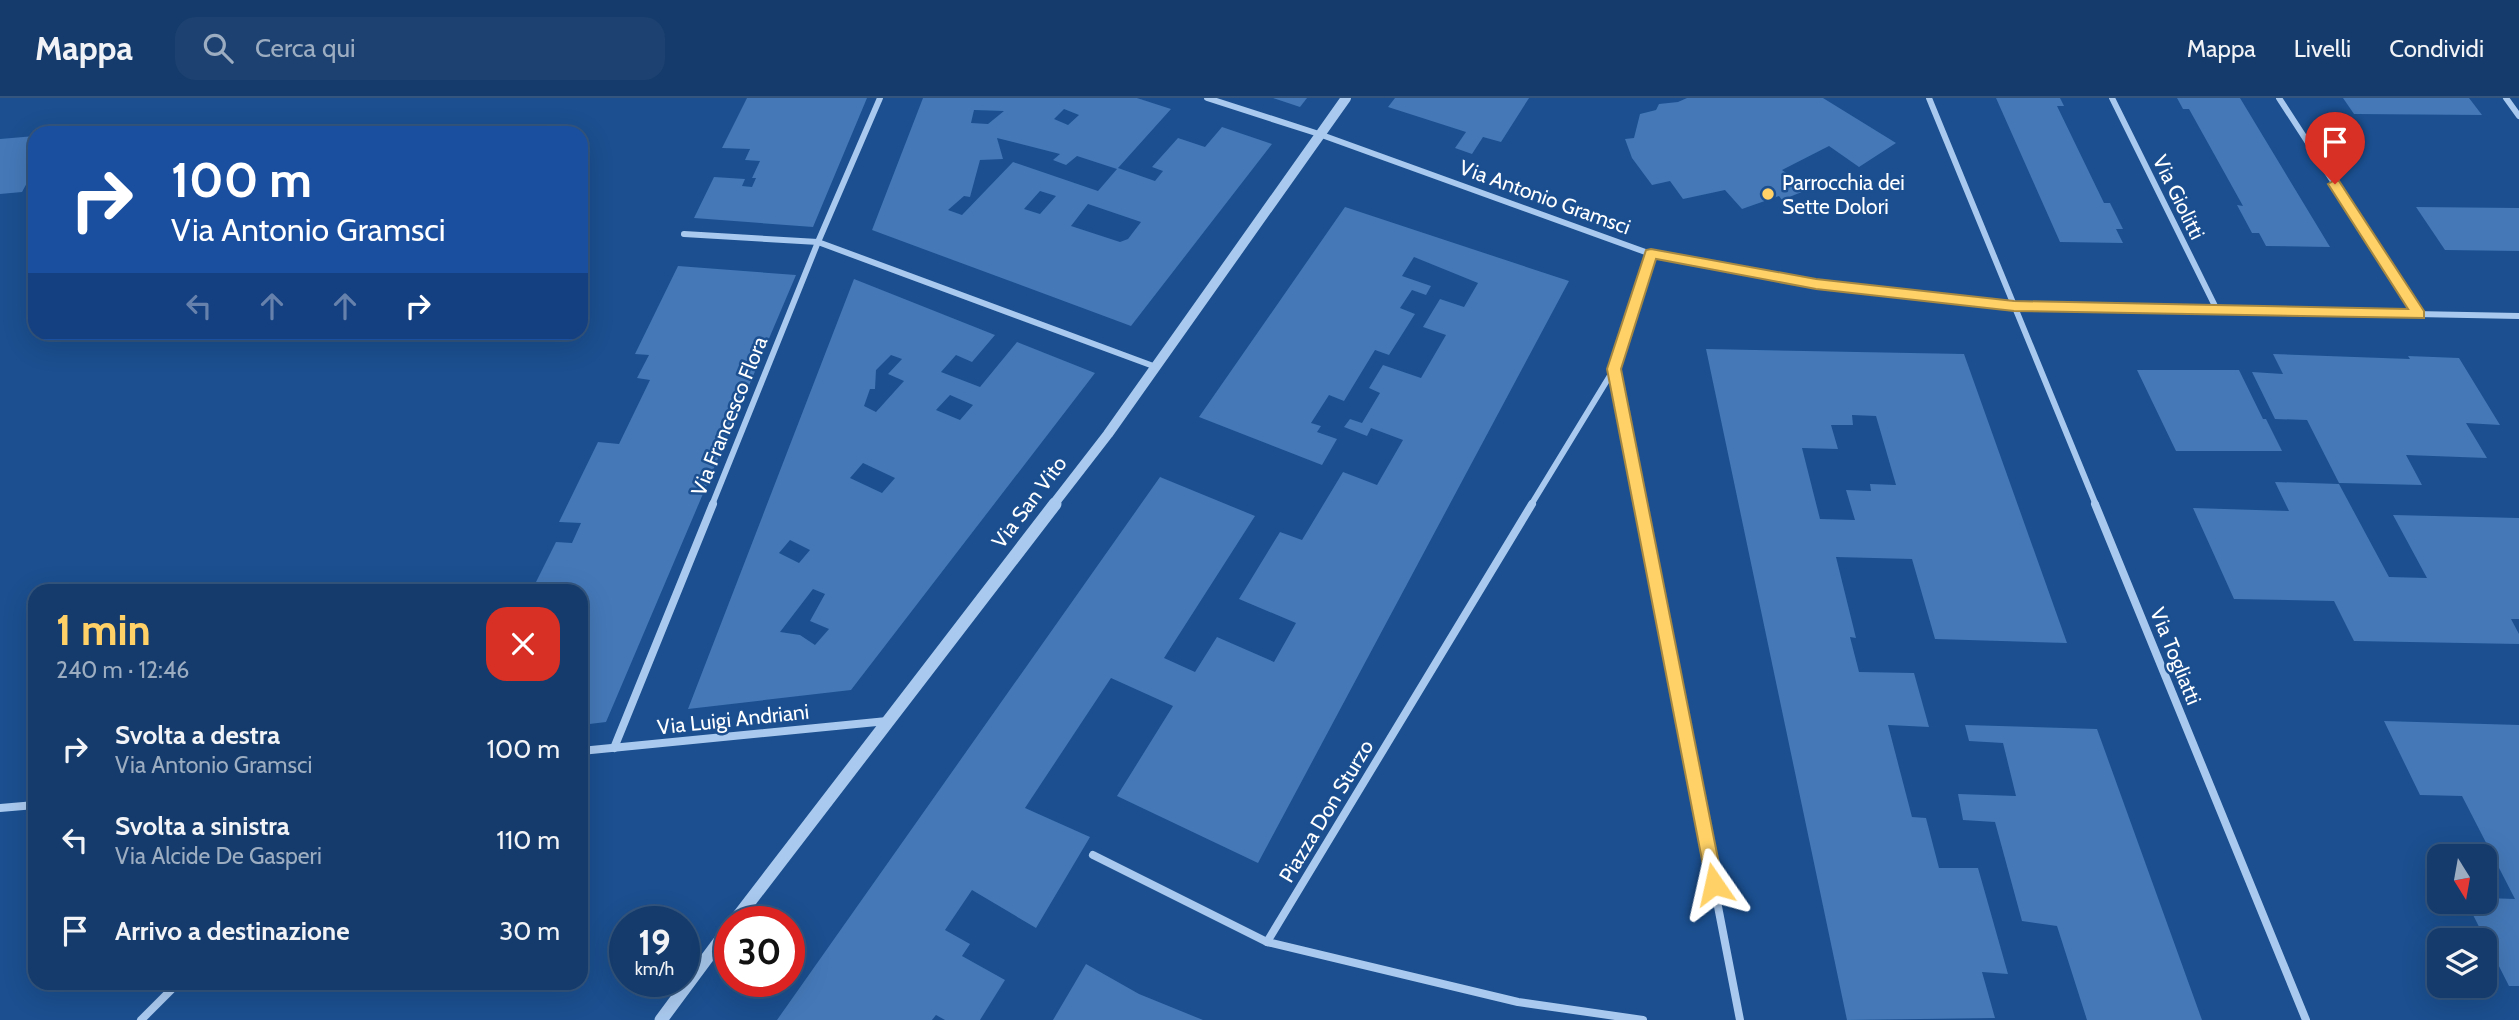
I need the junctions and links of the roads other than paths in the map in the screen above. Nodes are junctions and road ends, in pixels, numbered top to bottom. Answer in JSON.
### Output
{"nodes":[{"id":1,"x":880,"y":98,"type":"edge"},
{"id":2,"x":1207,"y":98,"type":"edge"},
{"id":3,"x":1346,"y":98,"type":"edge"},
{"id":4,"x":1929,"y":98,"type":"edge"},
{"id":5,"x":2112,"y":98,"type":"edge"},
{"id":6,"x":2279,"y":98,"type":"edge"},
{"id":7,"x":2506,"y":98,"type":"edge"},
{"id":8,"x":2519,"y":116,"type":"edge"},
{"id":9,"x":1319,"y":134,"type":"junction"},
{"id":10,"x":684,"y":234,"type":"dead end"},
{"id":11,"x":818,"y":242,"type":"junction"},
{"id":12,"x":1651,"y":254,"type":"junction"},
{"id":13,"x":2014,"y":306,"type":"junction"},
{"id":14,"x":2217,"y":310,"type":"junction"},
{"id":15,"x":2419,"y":314,"type":"junction"},
{"id":16,"x":2519,"y":316,"type":"edge"},
{"id":17,"x":1156,"y":366,"type":"junction"},
{"id":18,"x":1614,"y":369,"type":"junction"},
{"id":19,"x":888,"y":720,"type":"junction"},
{"id":20,"x":614,"y":748,"type":"junction"},
{"id":21,"x":588,"y":750,"type":"edge"},
{"id":22,"x":28,"y":806,"type":"edge"},
{"id":23,"x":0,"y":808,"type":"edge"},
{"id":24,"x":1093,"y":855,"type":"dead end"},
{"id":25,"x":746,"y":906,"type":"edge"},
{"id":26,"x":1267,"y":942,"type":"junction"},
{"id":27,"x":714,"y":950,"type":"edge"},
{"id":28,"x":171,"y":990,"type":"edge"},
{"id":29,"x":141,"y":1020,"type":"edge"},
{"id":30,"x":662,"y":1020,"type":"edge"},
{"id":31,"x":1643,"y":1020,"type":"edge"},
{"id":32,"x":1740,"y":1020,"type":"edge"},
{"id":33,"x":2306,"y":1020,"type":"edge"}],
"edges":[{"from":1,"to":11,"type":"street","name":"Via Francesco Flora"},
{"from":2,"to":9,"type":"street","name":"Via Antonio Gramsci"},
{"from":3,"to":9,"type":"street","name":"Via San Vito"},
{"from":4,"to":13,"type":"street","name":"Via Togliatti"},
{"from":5,"to":14,"type":"street","name":"Via Giolitti"},
{"from":6,"to":15,"type":"street"},
{"from":7,"to":8,"type":"street"},
{"from":9,"to":12,"type":"street","name":"Via Antonio Gramsci"},
{"from":9,"to":17,"type":"street","name":"Via San Vito"},
{"from":10,"to":11,"type":"street"},
{"from":11,"to":17,"type":"street"},
{"from":11,"to":20,"type":"street","name":"Via Francesco Flora"},
{"from":12,"to":13,"type":"street","name":"Via Antonio Gramsci"},
{"from":12,"to":18,"type":"street","name":"Piazza Don Sturzo"},
{"from":13,"to":14,"type":"street","name":"Via Antonio Gramsci"},
{"from":13,"to":33,"type":"street","name":"Via Togliatti"},
{"from":14,"to":15,"type":"street","name":"Via Antonio Gramsci"},
{"from":15,"to":16,"type":"street","name":"Via Antonio Gramsci"},
{"from":17,"to":19,"type":"street","name":"Via San Vito"},
{"from":18,"to":26,"type":"street","name":"Piazza Don Sturzo"},
{"from":18,"to":32,"type":"street","name":"Piazza Don Sturzo"},
{"from":19,"to":20,"type":"street","name":"Via Luigi Andriani"},
{"from":19,"to":25,"type":"street","name":"Via San Vito"},
{"from":20,"to":21,"type":"street","name":"Via Luigi Andriani"},
{"from":22,"to":23,"type":"street"},
{"from":24,"to":26,"type":"street"},
{"from":26,"to":31,"type":"street"},
{"from":27,"to":30,"type":"street"},
{"from":28,"to":29,"type":"street"}]}
